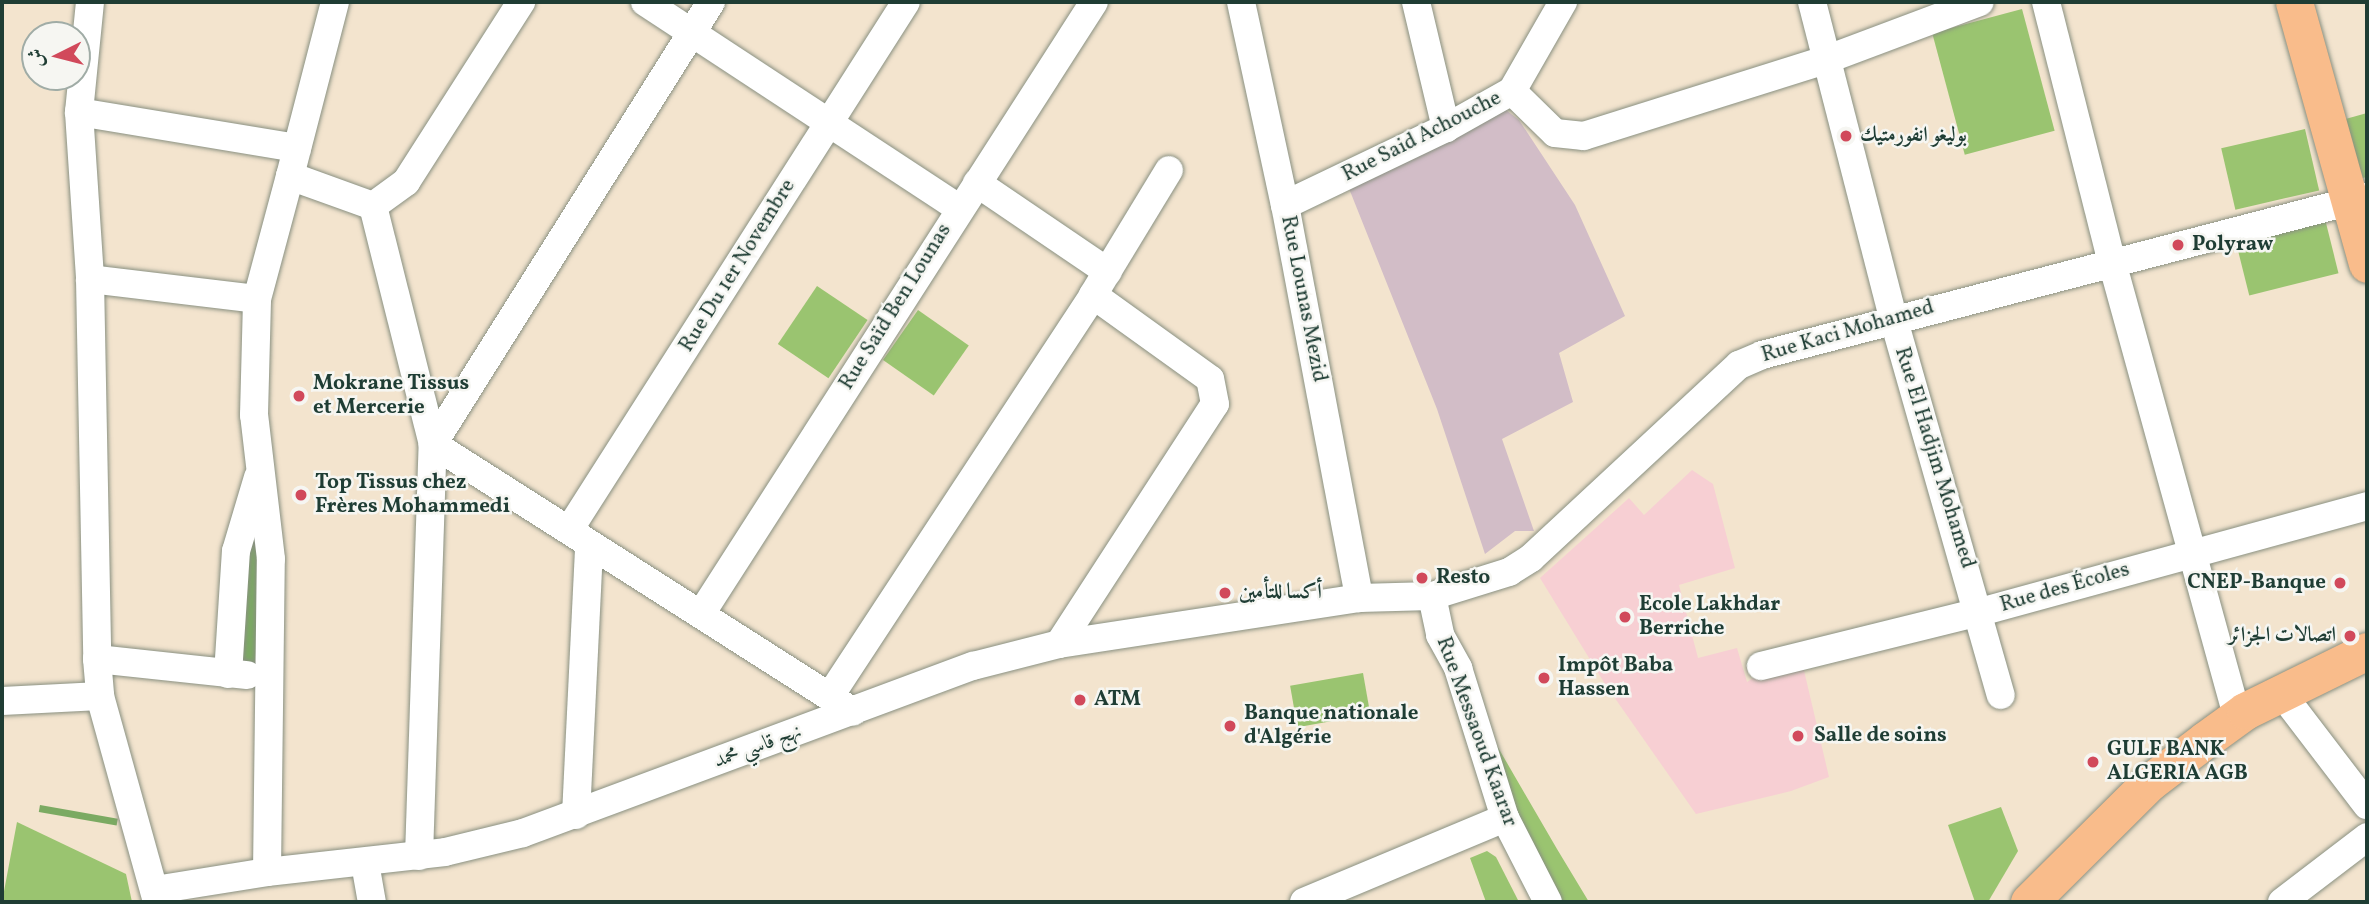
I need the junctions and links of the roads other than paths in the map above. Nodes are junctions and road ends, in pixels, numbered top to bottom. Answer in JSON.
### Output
{"nodes":[{"id":1,"x":90,"y":2,"type":"edge"},
{"id":2,"x":335,"y":2,"type":"edge"},
{"id":3,"x":522,"y":2,"type":"edge"},
{"id":4,"x":645,"y":2,"type":"edge"},
{"id":5,"x":711,"y":2,"type":"edge"},
{"id":6,"x":906,"y":2,"type":"edge"},
{"id":7,"x":1094,"y":2,"type":"edge"},
{"id":8,"x":1241,"y":2,"type":"edge"},
{"id":9,"x":1416,"y":2,"type":"edge"},
{"id":10,"x":1563,"y":2,"type":"edge"},
{"id":11,"x":1812,"y":2,"type":"edge"},
{"id":12,"x":1980,"y":2,"type":"edge"},
{"id":13,"x":2046,"y":2,"type":"edge"},
{"id":14,"x":2294,"y":2,"type":"edge"},
{"id":15,"x":691,"y":32,"type":"junction"},
{"id":16,"x":1828,"y":58,"type":"junction"},
{"id":17,"x":1512,"y":91,"type":"junction"},
{"id":18,"x":79,"y":112,"type":"junction"},
{"id":19,"x":828,"y":123,"type":"junction"},
{"id":20,"x":1446,"y":128,"type":"junction"},
{"id":21,"x":297,"y":148,"type":"junction"},
{"id":22,"x":1169,"y":170,"type":"dead end"},
{"id":23,"x":290,"y":176,"type":"junction"},
{"id":24,"x":977,"y":183,"type":"junction"},
{"id":25,"x":2358,"y":200,"type":"edge"},
{"id":26,"x":1286,"y":205,"type":"junction"},
{"id":27,"x":373,"y":206,"type":"junction"},
{"id":28,"x":959,"y":208,"type":"junction"},
{"id":29,"x":2112,"y":262,"type":"junction"},
{"id":30,"x":2367,"y":264,"type":"edge"},
{"id":31,"x":90,"y":279,"type":"junction"},
{"id":32,"x":1100,"y":284,"type":"junction"},
{"id":33,"x":257,"y":299,"type":"junction"},
{"id":34,"x":1893,"y":317,"type":"junction"},
{"id":35,"x":433,"y":444,"type":"junction"},
{"id":36,"x":262,"y":463,"type":"junction"},
{"id":37,"x":2367,"y":506,"type":"edge"},
{"id":38,"x":579,"y":538,"type":"junction"},
{"id":39,"x":2199,"y":550,"type":"junction"},
{"id":40,"x":1432,"y":597,"type":"junction"},
{"id":41,"x":1359,"y":598,"type":"junction"},
{"id":42,"x":1980,"y":612,"type":"junction"},
{"id":43,"x":701,"y":614,"type":"junction"},
{"id":44,"x":1059,"y":644,"type":"junction"},
{"id":45,"x":2367,"y":651,"type":"edge"},
{"id":46,"x":97,"y":659,"type":"junction"},
{"id":47,"x":1761,"y":666,"type":"dead end"},
{"id":48,"x":228,"y":674,"type":"junction"},
{"id":49,"x":268,"y":677,"type":"junction"},
{"id":50,"x":2282,"y":694,"type":"junction"},
{"id":51,"x":2001,"y":695,"type":"dead end"},
{"id":52,"x":100,"y":696,"type":"junction"},
{"id":53,"x":2,"y":702,"type":"edge"},
{"id":54,"x":841,"y":704,"type":"junction"},
{"id":55,"x":2237,"y":716,"type":"junction"},
{"id":56,"x":2367,"y":805,"type":"edge"},
{"id":57,"x":576,"y":815,"type":"junction"},
{"id":58,"x":1505,"y":818,"type":"junction"},
{"id":59,"x":2367,"y":837,"type":"edge"},
{"id":60,"x":419,"y":856,"type":"junction"},
{"id":61,"x":365,"y":863,"type":"junction"},
{"id":62,"x":267,"y":872,"type":"junction"},
{"id":63,"x":156,"y":896,"type":"edge"},
{"id":64,"x":1313,"y":901,"type":"edge"},
{"id":65,"x":372,"y":902,"type":"edge"},
{"id":66,"x":1548,"y":902,"type":"edge"},
{"id":67,"x":2029,"y":902,"type":"edge"},
{"id":68,"x":2282,"y":902,"type":"edge"}],
"edges":[{"from":1,"to":18,"type":"street"},
{"from":2,"to":21,"type":"street"},
{"from":3,"to":27,"type":"street"},
{"from":4,"to":15,"type":"street"},
{"from":5,"to":15,"type":"street"},
{"from":6,"to":19,"type":"street","name":"Rue Du 1er Novembre"},
{"from":7,"to":24,"type":"street","name":"Rue Saïd Ben Lounas"},
{"from":8,"to":26,"type":"street","name":"Rue Lounas Mezid"},
{"from":9,"to":20,"type":"street"},
{"from":10,"to":17,"type":"street"},
{"from":11,"to":16,"type":"street","name":"Rue El Hadjim Mohamed"},
{"from":12,"to":16,"type":"street","name":"Rue Said Achouche"},
{"from":13,"to":29,"type":"street"},
{"from":14,"to":25,"type":"main road"},
{"from":15,"to":19,"type":"street"},
{"from":15,"to":35,"type":"street"},
{"from":16,"to":17,"type":"street","name":"Rue Said Achouche"},
{"from":16,"to":34,"type":"street","name":"Rue El Hadjim Mohamed"},
{"from":17,"to":20,"type":"street","name":"Rue Said Achouche"},
{"from":18,"to":21,"type":"street"},
{"from":18,"to":31,"type":"street"},
{"from":19,"to":28,"type":"street"},
{"from":19,"to":38,"type":"street","name":"Rue Du 1er Novembre"},
{"from":20,"to":26,"type":"street","name":"Rue Said Achouche"},
{"from":21,"to":23,"type":"street"},
{"from":22,"to":32,"type":"street"},
{"from":23,"to":27,"type":"street"},
{"from":23,"to":33,"type":"street"},
{"from":24,"to":28,"type":"street","name":"Rue Saïd Ben Lounas"},
{"from":24,"to":32,"type":"street"},
{"from":25,"to":29,"type":"street","name":"Rue Kaci Mohamed"},
{"from":25,"to":30,"type":"main road"},
{"from":26,"to":41,"type":"street","name":"Rue Lounas Mezid"},
{"from":27,"to":35,"type":"street"},
{"from":28,"to":43,"type":"street","name":"Rue Saïd Ben Lounas"},
{"from":29,"to":34,"type":"street","name":"Rue Kaci Mohamed"},
{"from":29,"to":39,"type":"street"},
{"from":31,"to":33,"type":"street"},
{"from":31,"to":46,"type":"street"},
{"from":32,"to":44,"type":"street"},
{"from":32,"to":54,"type":"street"},
{"from":33,"to":36,"type":"street"},
{"from":34,"to":40,"type":"street","name":"Rue Kaci Mohamed"},
{"from":34,"to":42,"type":"street","name":"Rue El Hadjim Mohamed"},
{"from":35,"to":38,"type":"street"},
{"from":35,"to":60,"type":"street"},
{"from":36,"to":48,"type":"street"},
{"from":36,"to":49,"type":"street"},
{"from":37,"to":39,"type":"street","name":"Rue des Écoles"},
{"from":38,"to":43,"type":"street"},
{"from":38,"to":57,"type":"street"},
{"from":39,"to":42,"type":"street","name":"Rue des Écoles"},
{"from":39,"to":55,"type":"street"},
{"from":40,"to":41,"type":"street","name":"Rue Kaci Mohamed"},
{"from":40,"to":58,"type":"street","name":"Rue Messaoud Kaarar"},
{"from":41,"to":44,"type":"street","name":"نهج قاسي محمد"},
{"from":42,"to":47,"type":"street","name":"Rue des Écoles"},
{"from":42,"to":51,"type":"street","name":"Rue El Hadjim Mohamed"},
{"from":43,"to":54,"type":"street"},
{"from":44,"to":54,"type":"street","name":"نهج قاسي محمد"},
{"from":45,"to":50,"type":"main road"},
{"from":46,"to":48,"type":"street"},
{"from":46,"to":52,"type":"street"},
{"from":48,"to":49,"type":"street"},
{"from":49,"to":62,"type":"street"},
{"from":50,"to":55,"type":"main road"},
{"from":50,"to":56,"type":"street"},
{"from":52,"to":53,"type":"street"},
{"from":52,"to":63,"type":"street"},
{"from":54,"to":57,"type":"street","name":"نهج قاسي محمد"},
{"from":55,"to":67,"type":"main road"},
{"from":57,"to":60,"type":"street","name":"نهج قاسي محمد"},
{"from":58,"to":64,"type":"street"},
{"from":58,"to":66,"type":"street","name":"Rue Messaoud Kaarar"},
{"from":59,"to":68,"type":"street"},
{"from":60,"to":61,"type":"street","name":"نهج قاسي محمد"},
{"from":61,"to":62,"type":"street","name":"نهج قاسي محمد"},
{"from":61,"to":65,"type":"street"},
{"from":62,"to":63,"type":"street","name":"نهج قاسي محمد"}]}
